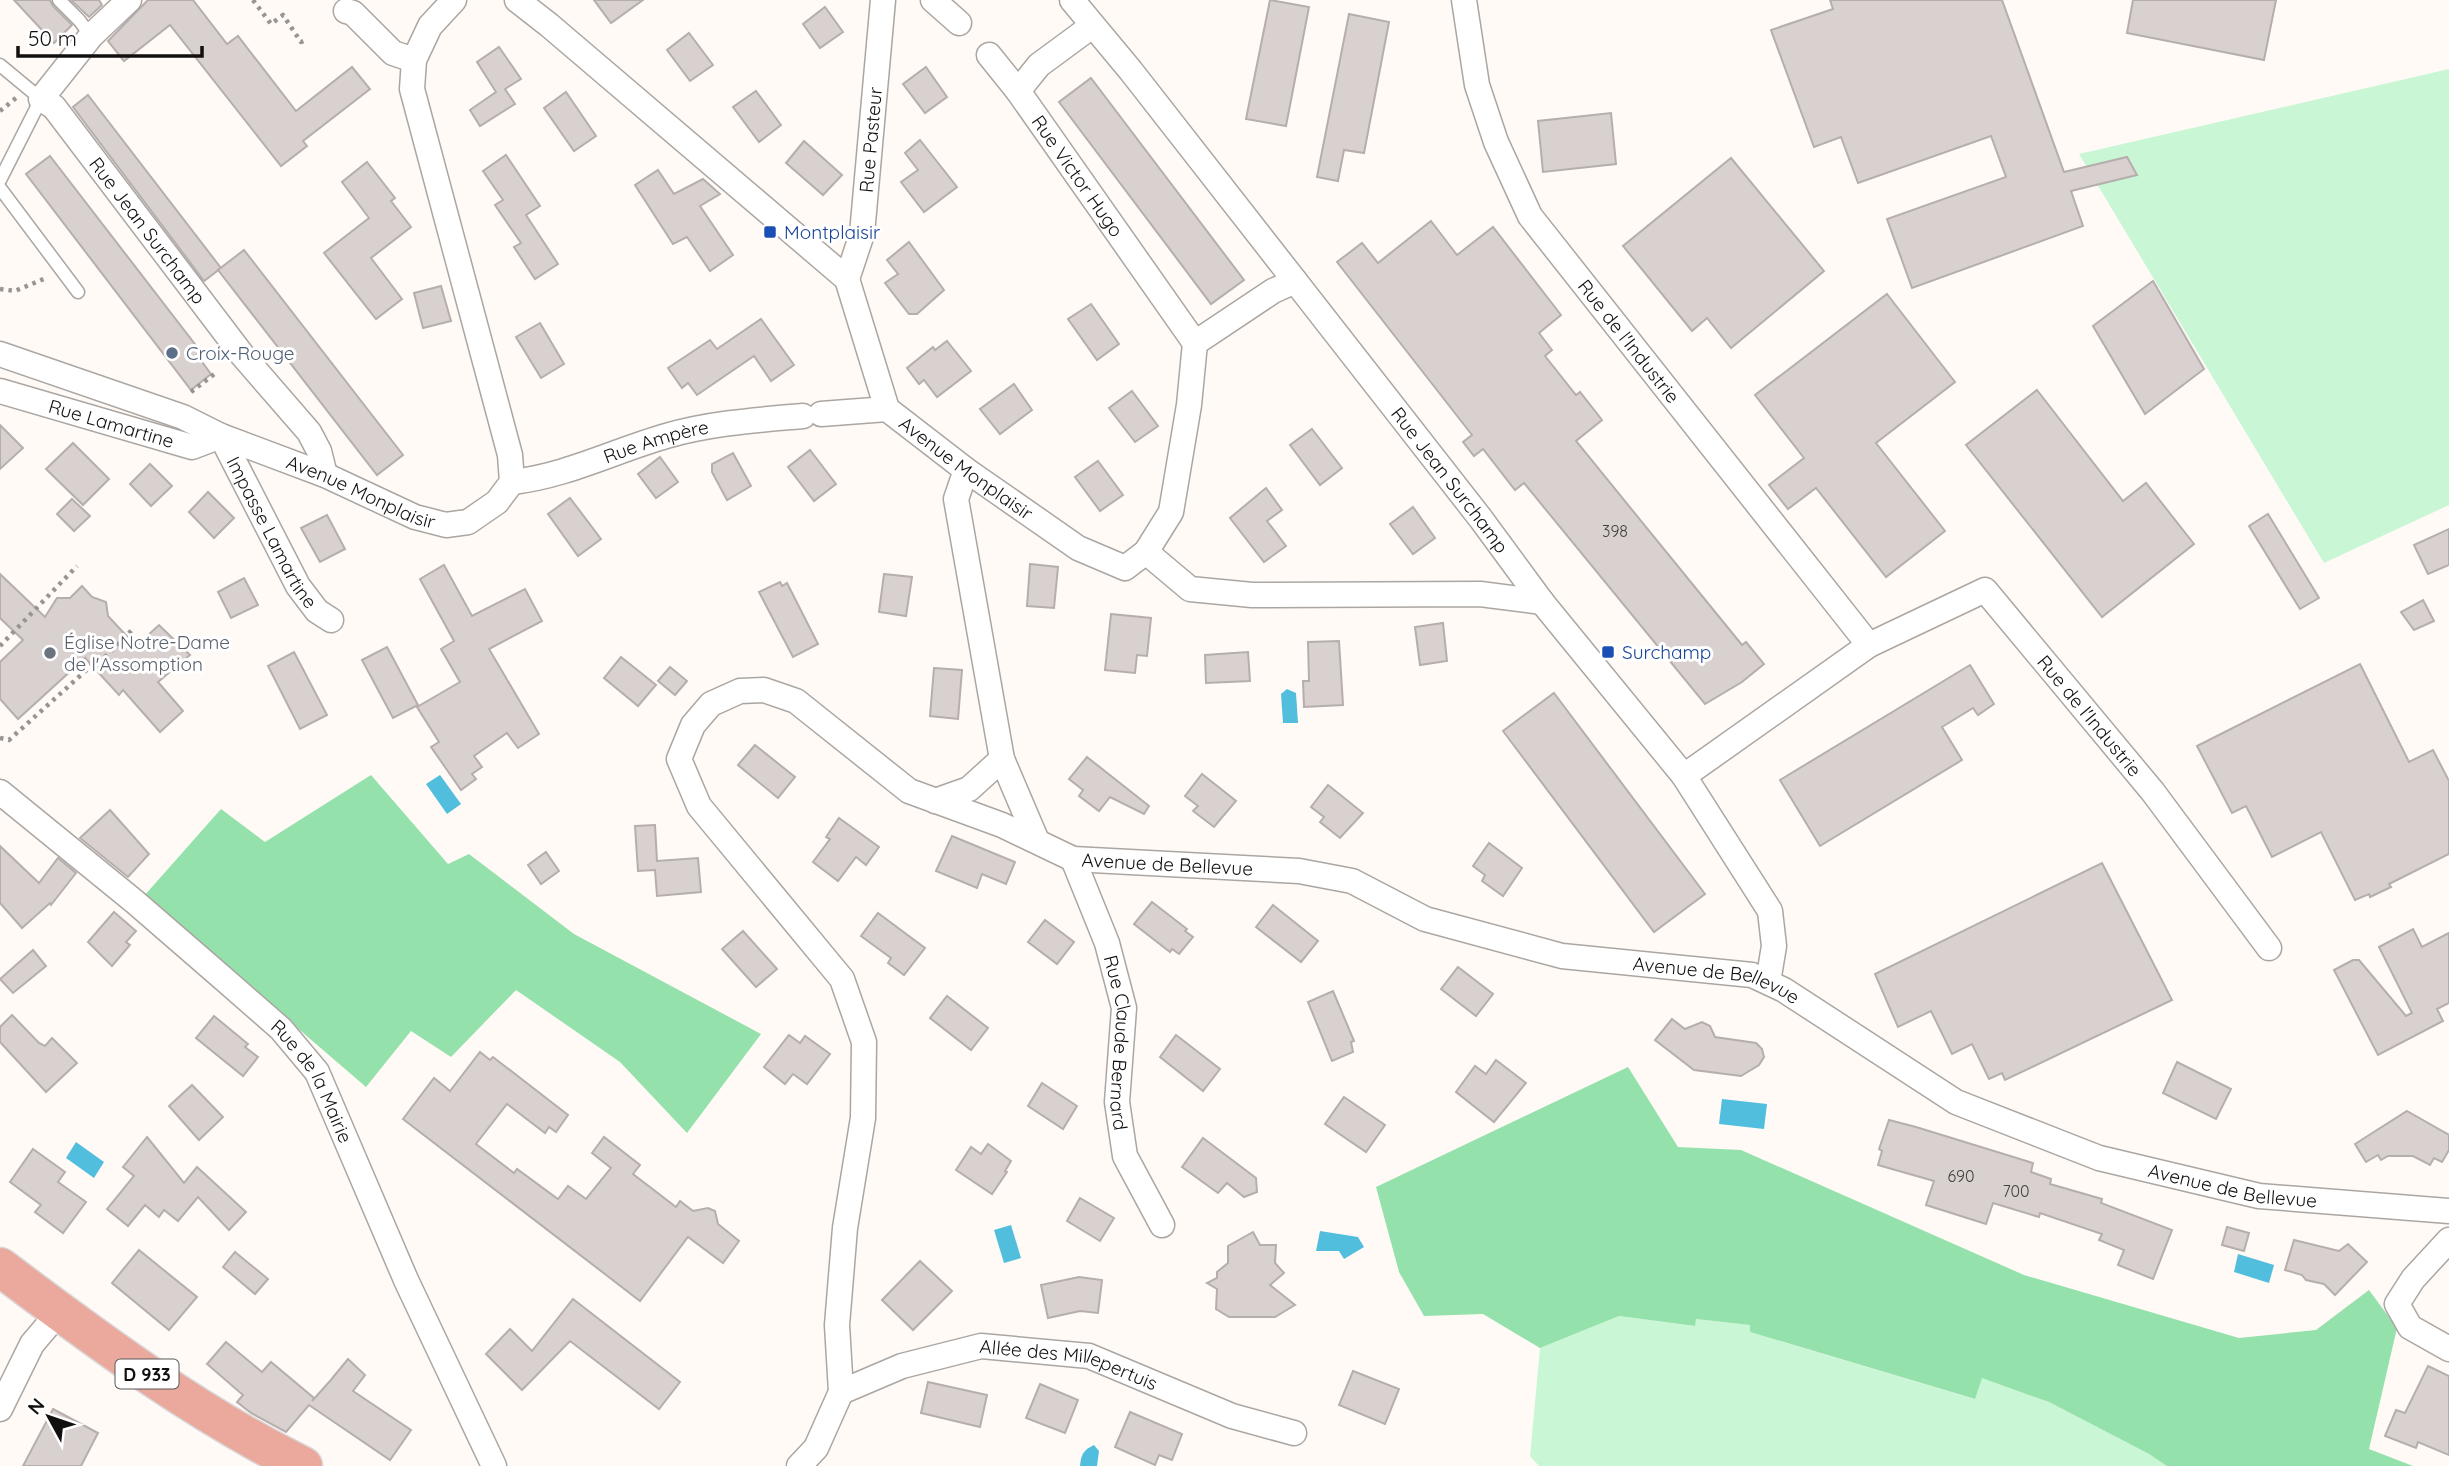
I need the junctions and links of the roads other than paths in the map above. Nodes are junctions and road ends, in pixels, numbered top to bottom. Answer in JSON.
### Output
{"nodes":[{"id":1,"x":58,"y":0,"type":"edge"},
{"id":2,"x":129,"y":0,"type":"edge"},
{"id":3,"x":454,"y":0,"type":"edge"},
{"id":4,"x":517,"y":0,"type":"edge"},
{"id":5,"x":883,"y":0,"type":"edge"},
{"id":6,"x":933,"y":0,"type":"edge"},
{"id":7,"x":1072,"y":0,"type":"edge"},
{"id":8,"x":1464,"y":0,"type":"edge"},
{"id":9,"x":346,"y":11,"type":"dead end"},
{"id":10,"x":959,"y":23,"type":"dead end"},
{"id":11,"x":1092,"y":26,"type":"junction"},
{"id":12,"x":91,"y":36,"type":"junction"},
{"id":13,"x":989,"y":55,"type":"dead end"},
{"id":14,"x":414,"y":60,"type":"junction"},
{"id":15,"x":0,"y":65,"type":"edge"},
{"id":16,"x":1018,"y":91,"type":"junction"},
{"id":17,"x":41,"y":99,"type":"junction"},
{"id":18,"x":0,"y":180,"type":"edge"},
{"id":19,"x":0,"y":188,"type":"edge"},
{"id":20,"x":847,"y":279,"type":"junction"},
{"id":21,"x":1295,"y":281,"type":"junction"},
{"id":22,"x":78,"y":292,"type":"dead end"},
{"id":23,"x":1195,"y":343,"type":"junction"},
{"id":24,"x":0,"y":354,"type":"edge"},
{"id":25,"x":0,"y":391,"type":"edge"},
{"id":26,"x":887,"y":409,"type":"junction"},
{"id":27,"x":221,"y":436,"type":"junction"},
{"id":28,"x":966,"y":470,"type":"junction"},
{"id":29,"x":325,"y":475,"type":"junction"},
{"id":30,"x":512,"y":482,"type":"junction"},
{"id":31,"x":1146,"y":552,"type":"junction"},
{"id":32,"x":1542,"y":602,"type":"junction"},
{"id":33,"x":331,"y":620,"type":"dead end"},
{"id":34,"x":1869,"y":645,"type":"junction"},
{"id":35,"x":1002,"y":759,"type":"junction"},
{"id":36,"x":1684,"y":776,"type":"junction"},
{"id":37,"x":0,"y":792,"type":"edge"},
{"id":38,"x":935,"y":801,"type":"junction"},
{"id":39,"x":1037,"y":841,"type":"junction"},
{"id":40,"x":1073,"y":859,"type":"junction"},
{"id":41,"x":2269,"y":948,"type":"dead end"},
{"id":42,"x":1768,"y":982,"type":"junction"},
{"id":43,"x":2449,"y":1211,"type":"edge"},
{"id":44,"x":1162,"y":1225,"type":"dead end"},
{"id":45,"x":2449,"y":1240,"type":"edge"},
{"id":46,"x":0,"y":1267,"type":"edge"},
{"id":47,"x":0,"y":1287,"type":"edge"},
{"id":48,"x":54,"y":1318,"type":"junction"},
{"id":49,"x":2449,"y":1349,"type":"edge"},
{"id":50,"x":841,"y":1392,"type":"junction"},
{"id":51,"x":0,"y":1409,"type":"edge"},
{"id":52,"x":1294,"y":1433,"type":"dead end"},
{"id":53,"x":272,"y":1466,"type":"edge"},
{"id":54,"x":303,"y":1466,"type":"edge"},
{"id":55,"x":494,"y":1466,"type":"edge"},
{"id":56,"x":799,"y":1466,"type":"edge"}],
"edges":[{"from":1,"to":12,"type":"lane"},
{"from":2,"to":12,"type":"street"},
{"from":3,"to":14,"type":"street"},
{"from":4,"to":20,"type":"street"},
{"from":5,"to":20,"type":"street","name":"Rue Pasteur"},
{"from":6,"to":10,"type":"street"},
{"from":7,"to":11,"type":"street","name":"Rue Jean Surchamp"},
{"from":8,"to":34,"type":"street","name":"Rue de l'Industrie"},
{"from":9,"to":14,"type":"street"},
{"from":11,"to":16,"type":"street"},
{"from":11,"to":21,"type":"street","name":"Rue Jean Surchamp"},
{"from":12,"to":17,"type":"street"},
{"from":13,"to":16,"type":"street"},
{"from":14,"to":30,"type":"street"},
{"from":15,"to":17,"type":"lane"},
{"from":16,"to":23,"type":"street","name":"Rue Victor Hugo"},
{"from":17,"to":18,"type":"lane"},
{"from":17,"to":29,"type":"street","name":"Rue Jean Surchamp"},
{"from":19,"to":22,"type":"lane"},
{"from":20,"to":26,"type":"street","name":"Avenue Monplaisir"},
{"from":21,"to":23,"type":"street"},
{"from":21,"to":32,"type":"street","name":"Rue Jean Surchamp"},
{"from":23,"to":31,"type":"street"},
{"from":24,"to":27,"type":"street","name":"Avenue Monplaisir"},
{"from":25,"to":27,"type":"street","name":"Rue Lamartine"},
{"from":26,"to":28,"type":"street","name":"Avenue Monplaisir"},
{"from":26,"to":30,"type":"street","name":"Rue Ampère"},
{"from":27,"to":29,"type":"street","name":"Avenue Monplaisir"},
{"from":27,"to":33,"type":"street","name":"Impasse Lamartine"},
{"from":28,"to":31,"type":"street","name":"Avenue Monplaisir"},
{"from":28,"to":35,"type":"street"},
{"from":29,"to":30,"type":"street","name":"Avenue Monplaisir"},
{"from":31,"to":32,"type":"street"},
{"from":32,"to":36,"type":"street","name":"Rue Jean Surchamp"},
{"from":34,"to":36,"type":"street","name":"Rue de l'Industrie"},
{"from":34,"to":41,"type":"street","name":"Rue de l'Industrie"},
{"from":35,"to":38,"type":"street"},
{"from":35,"to":39,"type":"street"},
{"from":36,"to":42,"type":"street","name":"Rue Jean Surchamp"},
{"from":37,"to":55,"type":"street","name":"Rue de la Mairie"},
{"from":38,"to":39,"type":"street","name":"Avenue de Bellevue"},
{"from":38,"to":50,"type":"street","name":"Avenue de Bellevue"},
{"from":39,"to":40,"type":"street","name":"Avenue de Bellevue"},
{"from":40,"to":42,"type":"street","name":"Avenue de Bellevue"},
{"from":40,"to":44,"type":"street","name":"Rue Claude Bernard"},
{"from":42,"to":43,"type":"street","name":"Avenue de Bellevue"},
{"from":45,"to":49,"type":"street"},
{"from":46,"to":48,"type":"main road","number":"D 933"},
{"from":47,"to":48,"type":"main road","number":"D 933"},
{"from":48,"to":51,"type":"street"},
{"from":48,"to":53,"type":"main road","number":"D 933"},
{"from":48,"to":54,"type":"main road","number":"D 933"},
{"from":50,"to":52,"type":"street","name":"Allée des Millepertuis"},
{"from":50,"to":56,"type":"street","name":"Avenue de Bellevue"}]}
